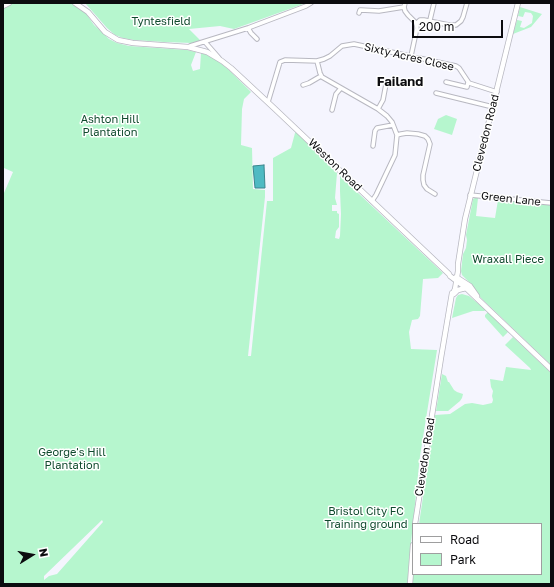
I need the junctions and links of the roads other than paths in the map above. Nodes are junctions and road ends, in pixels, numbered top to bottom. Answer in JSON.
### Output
{"nodes":[{"id":1,"x":9,"y":3,"type":"edge"},
{"id":2,"x":75,"y":3,"type":"edge"},
{"id":3,"x":311,"y":3,"type":"edge"},
{"id":4,"x":518,"y":3,"type":"edge"},
{"id":5,"x":435,"y":4,"type":"edge"},
{"id":6,"x":468,"y":4,"type":"edge"},
{"id":7,"x":405,"y":5,"type":"edge"},
{"id":8,"x":3,"y":6,"type":"edge"},
{"id":9,"x":359,"y":13,"type":"dead end"},
{"id":10,"x":430,"y":20,"type":"junction"},
{"id":11,"x":416,"y":24,"type":"junction"},
{"id":12,"x":248,"y":28,"type":"junction"},
{"id":13,"x":254,"y":38,"type":"dead end"},
{"id":14,"x":205,"y":42,"type":"junction"},
{"id":15,"x":188,"y":47,"type":"junction"},
{"id":16,"x":411,"y":56,"type":"junction"},
{"id":17,"x":219,"y":58,"type":"junction"},
{"id":18,"x":317,"y":61,"type":"junction"},
{"id":19,"x":321,"y":76,"type":"junction"},
{"id":20,"x":446,"y":82,"type":"dead end"},
{"id":21,"x":468,"y":82,"type":"junction"},
{"id":22,"x":303,"y":85,"type":"dead end"},
{"id":23,"x":387,"y":86,"type":"dead end"},
{"id":24,"x":341,"y":88,"type":"junction"},
{"id":25,"x":497,"y":92,"type":"junction"},
{"id":26,"x":436,"y":93,"type":"dead end"},
{"id":27,"x":268,"y":102,"type":"junction"},
{"id":28,"x":493,"y":107,"type":"junction"},
{"id":29,"x":334,"y":108,"type":"dead end"},
{"id":30,"x":378,"y":109,"type":"junction"},
{"id":31,"x":393,"y":126,"type":"junction"},
{"id":32,"x":397,"y":135,"type":"junction"},
{"id":33,"x":373,"y":146,"type":"dead end"},
{"id":34,"x":432,"y":193,"type":"dead end"},
{"id":35,"x":470,"y":195,"type":"junction"},
{"id":36,"x":372,"y":201,"type":"junction"},
{"id":37,"x":551,"y":203,"type":"edge"},
{"id":38,"x":455,"y":278,"type":"junction"},
{"id":39,"x":466,"y":288,"type":"junction"},
{"id":40,"x":452,"y":295,"type":"junction"},
{"id":41,"x":478,"y":299,"type":"junction"},
{"id":42,"x":551,"y":369,"type":"edge"},
{"id":43,"x":415,"y":523,"type":"edge"},
{"id":44,"x":412,"y":558,"type":"edge"},
{"id":45,"x":410,"y":584,"type":"edge"}],
"edges":[{"from":1,"to":8,"type":"main road"},
{"from":2,"to":15,"type":"main road","name":"Weston Road"},
{"from":3,"to":12,"type":"street"},
{"from":4,"to":25,"type":"main road","name":"Clevedon Road"},
{"from":5,"to":10,"type":"street"},
{"from":6,"to":10,"type":"street"},
{"from":7,"to":9,"type":"street"},
{"from":7,"to":11,"type":"street"},
{"from":10,"to":11,"type":"street"},
{"from":11,"to":16,"type":"street"},
{"from":12,"to":13,"type":"street"},
{"from":12,"to":14,"type":"street"},
{"from":14,"to":15,"type":"street"},
{"from":14,"to":17,"type":"street","name":"Weston Road"},
{"from":15,"to":17,"type":"main road","name":"Weston Road"},
{"from":16,"to":18,"type":"street","name":"Sixty Acres Close"},
{"from":16,"to":21,"type":"street","name":"Sixty Acres Close"},
{"from":17,"to":27,"type":"main road","name":"Weston Road"},
{"from":18,"to":19,"type":"street"},
{"from":18,"to":27,"type":"street"},
{"from":19,"to":22,"type":"street"},
{"from":19,"to":24,"type":"street"},
{"from":20,"to":21,"type":"street"},
{"from":21,"to":25,"type":"street"},
{"from":23,"to":30,"type":"street"},
{"from":24,"to":29,"type":"street"},
{"from":24,"to":30,"type":"street"},
{"from":25,"to":28,"type":"main road","name":"Clevedon Road"},
{"from":26,"to":28,"type":"street"},
{"from":27,"to":36,"type":"main road","name":"Weston Road"},
{"from":28,"to":35,"type":"main road","name":"Clevedon Road"},
{"from":30,"to":31,"type":"street"},
{"from":31,"to":32,"type":"street"},
{"from":31,"to":33,"type":"street"},
{"from":32,"to":34,"type":"street"},
{"from":32,"to":36,"type":"street"},
{"from":35,"to":37,"type":"street","name":"Green Lane"},
{"from":35,"to":38,"type":"main road","name":"Clevedon Road"},
{"from":36,"to":38,"type":"main road","name":"Weston Road"},
{"from":38,"to":39,"type":"main road"},
{"from":38,"to":40,"type":"main road","name":"Clevedon Road"},
{"from":38,"to":41,"type":"main road"},
{"from":39,"to":40,"type":"main road"},
{"from":39,"to":41,"type":"main road"},
{"from":40,"to":43,"type":"main road","name":"Clevedon Road"},
{"from":41,"to":42,"type":"main road"},
{"from":44,"to":45,"type":"main road"}]}
